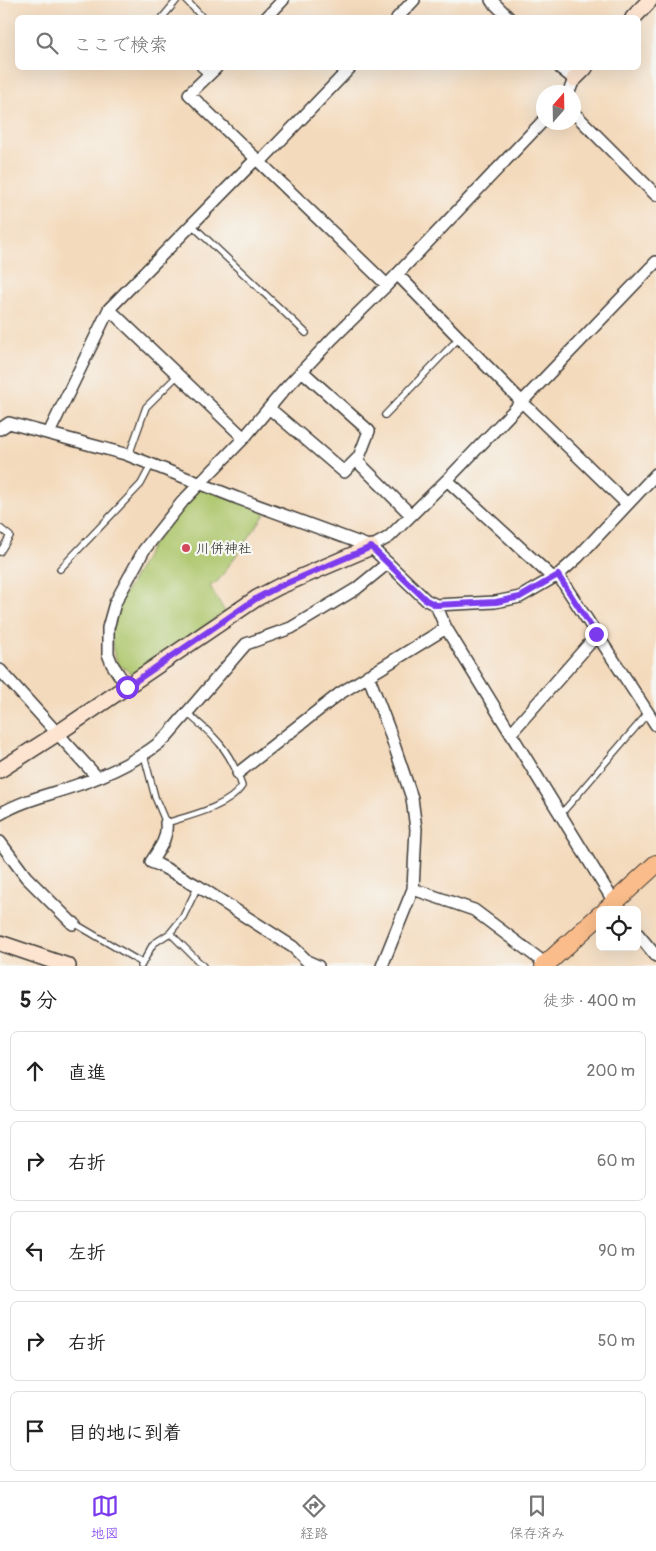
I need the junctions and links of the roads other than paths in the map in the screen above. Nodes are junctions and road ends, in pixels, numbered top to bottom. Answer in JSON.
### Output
{"nodes":[{"id":1,"x":177,"y":0,"type":"edge"},
{"id":2,"x":186,"y":0,"type":"edge"},
{"id":3,"x":283,"y":0,"type":"edge"},
{"id":4,"x":414,"y":0,"type":"edge"},
{"id":5,"x":491,"y":0,"type":"edge"},
{"id":6,"x":650,"y":0,"type":"edge"},
{"id":7,"x":164,"y":15,"type":"edge"},
{"id":8,"x":201,"y":15,"type":"edge"},
{"id":9,"x":269,"y":15,"type":"edge"},
{"id":10,"x":401,"y":15,"type":"edge"},
{"id":11,"x":506,"y":15,"type":"edge"},
{"id":12,"x":636,"y":15,"type":"edge"},
{"id":13,"x":208,"y":70,"type":"edge"},
{"id":14,"x":348,"y":70,"type":"edge"},
{"id":15,"x":561,"y":70,"type":"edge"},
{"id":16,"x":584,"y":70,"type":"edge"},
{"id":17,"x":571,"y":85,"type":"edge"},
{"id":18,"x":573,"y":85,"type":"edge"},
{"id":19,"x":581,"y":120,"type":"edge"},
{"id":20,"x":536,"y":128,"type":"edge"},
{"id":21,"x":258,"y":160,"type":"junction"},
{"id":22,"x":656,"y":195,"type":"edge"},
{"id":23,"x":192,"y":225,"type":"junction"},
{"id":24,"x":656,"y":262,"type":"edge"},
{"id":25,"x":397,"y":274,"type":"junction"},
{"id":26,"x":387,"y":285,"type":"junction"},
{"id":27,"x":110,"y":309,"type":"junction"},
{"id":28,"x":306,"y":333,"type":"dead end"},
{"id":29,"x":459,"y":338,"type":"junction"},
{"id":30,"x":302,"y":371,"type":"junction"},
{"id":31,"x":178,"y":375,"type":"junction"},
{"id":32,"x":522,"y":402,"type":"junction"},
{"id":33,"x":269,"y":408,"type":"junction"},
{"id":34,"x":385,"y":415,"type":"dead end"},
{"id":35,"x":0,"y":429,"type":"edge"},
{"id":36,"x":49,"y":433,"type":"junction"},
{"id":37,"x":244,"y":438,"type":"junction"},
{"id":38,"x":128,"y":455,"type":"junction"},
{"id":39,"x":356,"y":460,"type":"junction"},
{"id":40,"x":151,"y":465,"type":"junction"},
{"id":41,"x":656,"y":474,"type":"edge"},
{"id":42,"x":447,"y":480,"type":"junction"},
{"id":43,"x":199,"y":483,"type":"junction"},
{"id":44,"x":627,"y":504,"type":"junction"},
{"id":45,"x":412,"y":515,"type":"junction"},
{"id":46,"x":0,"y":528,"type":"edge"},
{"id":47,"x":371,"y":547,"type":"junction"},
{"id":48,"x":0,"y":552,"type":"edge"},
{"id":49,"x":388,"y":563,"type":"junction"},
{"id":50,"x":60,"y":569,"type":"dead end"},
{"id":51,"x":555,"y":576,"type":"junction"},
{"id":52,"x":436,"y":605,"type":"junction"},
{"id":53,"x":446,"y":628,"type":"junction"},
{"id":54,"x":596,"y":634,"type":"junction"},
{"id":55,"x":0,"y":670,"type":"edge"},
{"id":56,"x":368,"y":676,"type":"junction"},
{"id":57,"x":127,"y":687,"type":"junction"},
{"id":58,"x":187,"y":713,"type":"junction"},
{"id":59,"x":648,"y":713,"type":"junction"},
{"id":60,"x":656,"y":725,"type":"edge"},
{"id":61,"x":58,"y":733,"type":"junction"},
{"id":62,"x":511,"y":733,"type":"junction"},
{"id":63,"x":144,"y":755,"type":"junction"},
{"id":64,"x":3,"y":764,"type":"edge"},
{"id":65,"x":238,"y":773,"type":"junction"},
{"id":66,"x":97,"y":777,"type":"junction"},
{"id":67,"x":0,"y":814,"type":"edge"},
{"id":68,"x":561,"y":814,"type":"junction"},
{"id":69,"x":166,"y":823,"type":"junction"},
{"id":70,"x":0,"y":842,"type":"edge"},
{"id":71,"x":656,"y":864,"type":"edge"},
{"id":72,"x":198,"y":886,"type":"junction"},
{"id":73,"x":414,"y":889,"type":"junction"},
{"id":74,"x":612,"y":906,"type":"edge"},
{"id":75,"x":614,"y":906,"type":"edge"},
{"id":76,"x":596,"y":919,"type":"edge"},
{"id":77,"x":74,"y":924,"type":"joint"},
{"id":78,"x":170,"y":933,"type":"junction"},
{"id":79,"x":641,"y":938,"type":"edge"},
{"id":80,"x":0,"y":943,"type":"edge"},
{"id":81,"x":656,"y":956,"type":"edge"},
{"id":82,"x":142,"y":964,"type":"edge"},
{"id":83,"x":545,"y":965,"type":"edge"},
{"id":84,"x":68,"y":966,"type":"edge"},
{"id":85,"x":203,"y":966,"type":"edge"},
{"id":86,"x":318,"y":966,"type":"edge"},
{"id":87,"x":382,"y":966,"type":"edge"}],
"edges":[{"from":1,"to":7,"type":"lane"},
{"from":2,"to":8,"type":"lane"},
{"from":3,"to":9,"type":"street"},
{"from":4,"to":10,"type":"street"},
{"from":5,"to":11,"type":"street"},
{"from":6,"to":12,"type":"street"},
{"from":13,"to":21,"type":"street"},
{"from":14,"to":21,"type":"street"},
{"from":15,"to":17,"type":"street"},
{"from":16,"to":18,"type":"street"},
{"from":19,"to":22,"type":"street"},
{"from":20,"to":25,"type":"street"},
{"from":21,"to":23,"type":"street"},
{"from":21,"to":26,"type":"street"},
{"from":23,"to":27,"type":"street"},
{"from":23,"to":28,"type":"lane"},
{"from":24,"to":32,"type":"street"},
{"from":25,"to":26,"type":"street"},
{"from":25,"to":29,"type":"street"},
{"from":26,"to":30,"type":"street"},
{"from":27,"to":31,"type":"street"},
{"from":27,"to":36,"type":"street"},
{"from":29,"to":32,"type":"street"},
{"from":29,"to":34,"type":"lane"},
{"from":30,"to":33,"type":"street"},
{"from":30,"to":39,"type":"street"},
{"from":31,"to":37,"type":"street"},
{"from":31,"to":38,"type":"lane"},
{"from":32,"to":42,"type":"street"},
{"from":32,"to":44,"type":"street"},
{"from":33,"to":37,"type":"street"},
{"from":33,"to":39,"type":"street"},
{"from":35,"to":36,"type":"street"},
{"from":36,"to":38,"type":"street"},
{"from":37,"to":43,"type":"street"},
{"from":38,"to":40,"type":"street"},
{"from":39,"to":45,"type":"street"},
{"from":40,"to":43,"type":"street"},
{"from":40,"to":50,"type":"lane"},
{"from":41,"to":44,"type":"street"},
{"from":42,"to":45,"type":"street"},
{"from":42,"to":51,"type":"street"},
{"from":43,"to":47,"type":"street"},
{"from":43,"to":57,"type":"street"},
{"from":44,"to":51,"type":"street"},
{"from":45,"to":47,"type":"street"},
{"from":46,"to":48,"type":"lane"},
{"from":47,"to":49,"type":"street"},
{"from":47,"to":57,"type":"street"},
{"from":49,"to":52,"type":"street"},
{"from":49,"to":58,"type":"street"},
{"from":51,"to":52,"type":"street"},
{"from":51,"to":54,"type":"street"},
{"from":52,"to":53,"type":"street"},
{"from":53,"to":56,"type":"street"},
{"from":53,"to":62,"type":"street"},
{"from":54,"to":59,"type":"street"},
{"from":54,"to":62,"type":"street"},
{"from":55,"to":61,"type":"street"},
{"from":56,"to":65,"type":"street"},
{"from":56,"to":73,"type":"street"},
{"from":57,"to":61,"type":"street"},
{"from":58,"to":63,"type":"street"},
{"from":58,"to":65,"type":"lane"},
{"from":59,"to":60,"type":"street"},
{"from":59,"to":68,"type":"lane"},
{"from":61,"to":64,"type":"street"},
{"from":61,"to":66,"type":"street"},
{"from":62,"to":68,"type":"street"},
{"from":63,"to":66,"type":"street"},
{"from":63,"to":69,"type":"lane"},
{"from":65,"to":69,"type":"lane"},
{"from":66,"to":67,"type":"street"},
{"from":68,"to":74,"type":"street"},
{"from":69,"to":72,"type":"street"},
{"from":70,"to":77,"type":"street"},
{"from":71,"to":75,"type":"main road"},
{"from":72,"to":78,"type":"lane"},
{"from":72,"to":86,"type":"street"},
{"from":73,"to":83,"type":"street"},
{"from":73,"to":87,"type":"street"},
{"from":76,"to":83,"type":"main road"},
{"from":77,"to":82,"type":"lane"},
{"from":78,"to":82,"type":"lane"},
{"from":78,"to":85,"type":"lane"},
{"from":79,"to":81,"type":"street"},
{"from":80,"to":84,"type":"street"}]}
